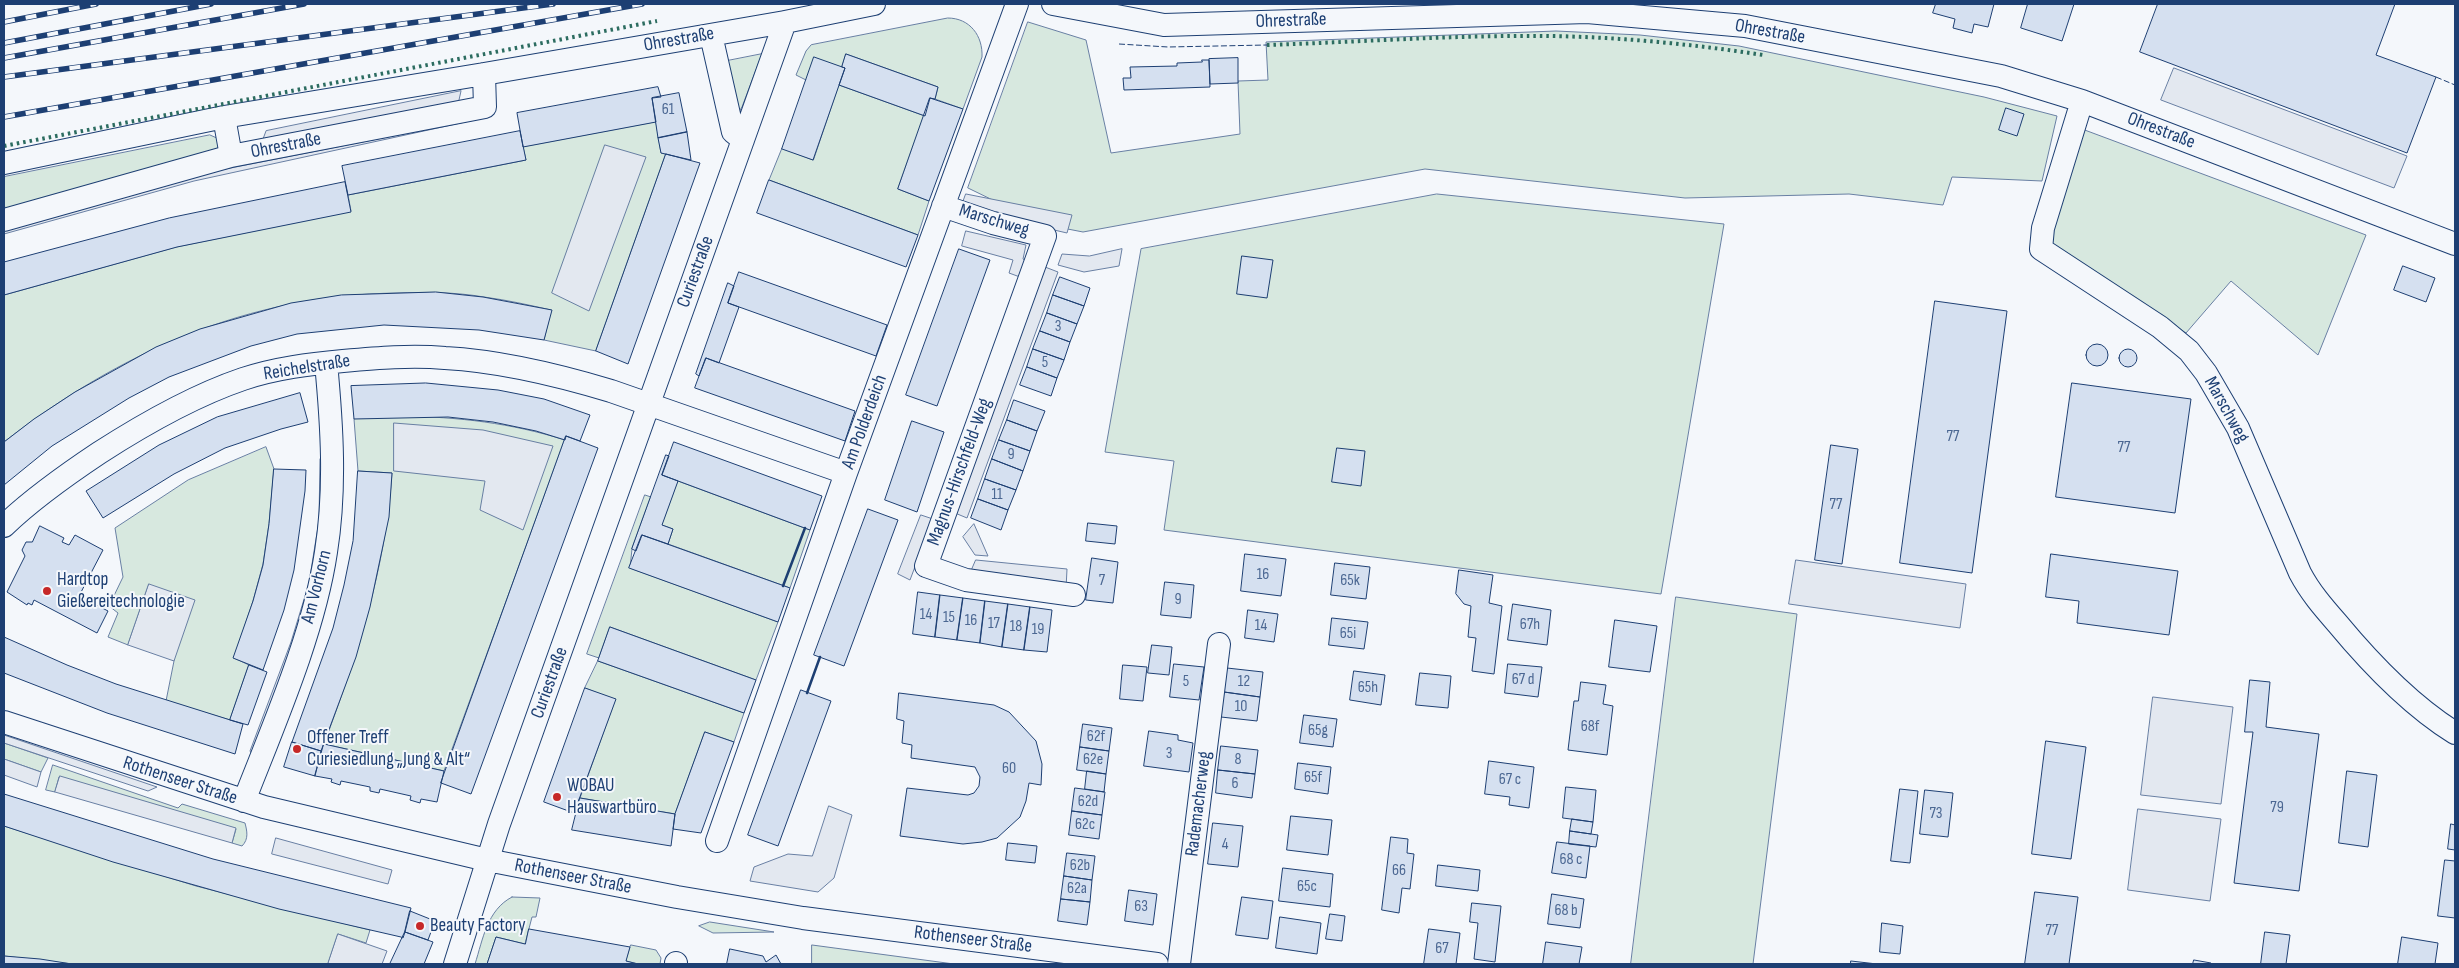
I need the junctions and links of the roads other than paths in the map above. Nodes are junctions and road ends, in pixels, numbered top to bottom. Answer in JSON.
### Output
{"nodes":[{"id":1,"x":874,"y":4,"type":"edge"},
{"id":2,"x":1017,"y":4,"type":"edge"},
{"id":3,"x":1053,"y":4,"type":"edge"},
{"id":4,"x":785,"y":22,"type":"junction"},
{"id":5,"x":711,"y":34,"type":"junction"},
{"id":6,"x":484,"y":74,"type":"junction"},
{"id":7,"x":2082,"y":101,"type":"junction"},
{"id":8,"x":224,"y":117,"type":"junction"},
{"id":9,"x":743,"y":140,"type":"junction"},
{"id":10,"x":231,"y":156,"type":"junction"},
{"id":11,"x":4,"y":163,"type":"edge"},
{"id":12,"x":944,"y":206,"type":"junction"},
{"id":13,"x":4,"y":220,"type":"edge"},
{"id":14,"x":1045,"y":236,"type":"joint"},
{"id":15,"x":2455,"y":244,"type":"edge"},
{"id":16,"x":326,"y":363,"type":"junction"},
{"id":17,"x":649,"y":404,"type":"junction"},
{"id":18,"x":846,"y":473,"type":"junction"},
{"id":19,"x":4,"y":526,"type":"edge"},
{"id":20,"x":1074,"y":595,"type":"dead end"},
{"id":21,"x":1219,"y":644,"type":"dead end"},
{"id":22,"x":4,"y":722,"type":"edge"},
{"id":23,"x":2455,"y":733,"type":"edge"},
{"id":24,"x":244,"y":801,"type":"junction"},
{"id":25,"x":716,"y":841,"type":"dead end"},
{"id":26,"x":487,"y":860,"type":"junction"},
{"id":27,"x":455,"y":964,"type":"edge"},
{"id":28,"x":1158,"y":964,"type":"edge"},
{"id":29,"x":1179,"y":964,"type":"edge"}],
"edges":[{"from":1,"to":4,"type":"street","name":"Ohrestraße"},
{"from":2,"to":12,"type":"street","name":"Am Polderdeich"},
{"from":3,"to":7,"type":"street","name":"Ohrestraße"},
{"from":4,"to":5,"type":"street","name":"Ohrestraße"},
{"from":4,"to":9,"type":"street","name":"Curiestraße"},
{"from":5,"to":6,"type":"street","name":"Ohrestraße"},
{"from":5,"to":9,"type":"street"},
{"from":6,"to":8,"type":"street","name":"Ohrestraße"},
{"from":6,"to":10,"type":"street","name":"Ohrestraße"},
{"from":7,"to":15,"type":"street","name":"Ohrestraße"},
{"from":7,"to":23,"type":"street","name":"Marschweg"},
{"from":8,"to":10,"type":"street","name":"Ohrestraße"},
{"from":8,"to":11,"type":"street","name":"Ohrestraße"},
{"from":9,"to":17,"type":"street","name":"Curiestraße"},
{"from":10,"to":13,"type":"street","name":"Ohrestraße"},
{"from":12,"to":14,"type":"street","name":"Marschweg"},
{"from":12,"to":18,"type":"street","name":"Am Polderdeich"},
{"from":14,"to":20,"type":"street","name":"Magnus-Hirschfeld-Weg"},
{"from":16,"to":17,"type":"street","name":"Reichelstraße"},
{"from":16,"to":19,"type":"street","name":"Reichelstraße"},
{"from":16,"to":24,"type":"street","name":"Am Vorhorn"},
{"from":17,"to":18,"type":"street"},
{"from":17,"to":26,"type":"street","name":"Curiestraße"},
{"from":18,"to":25,"type":"street","name":"Am Polderdeich"},
{"from":21,"to":29,"type":"street","name":"Rademacherweg"},
{"from":22,"to":24,"type":"street","name":"Rothenseer Straße"},
{"from":24,"to":26,"type":"street","name":"Rothenseer Straße"},
{"from":26,"to":27,"type":"street","name":"Curiestraße"},
{"from":26,"to":28,"type":"street","name":"Rothenseer Straße"}]}
